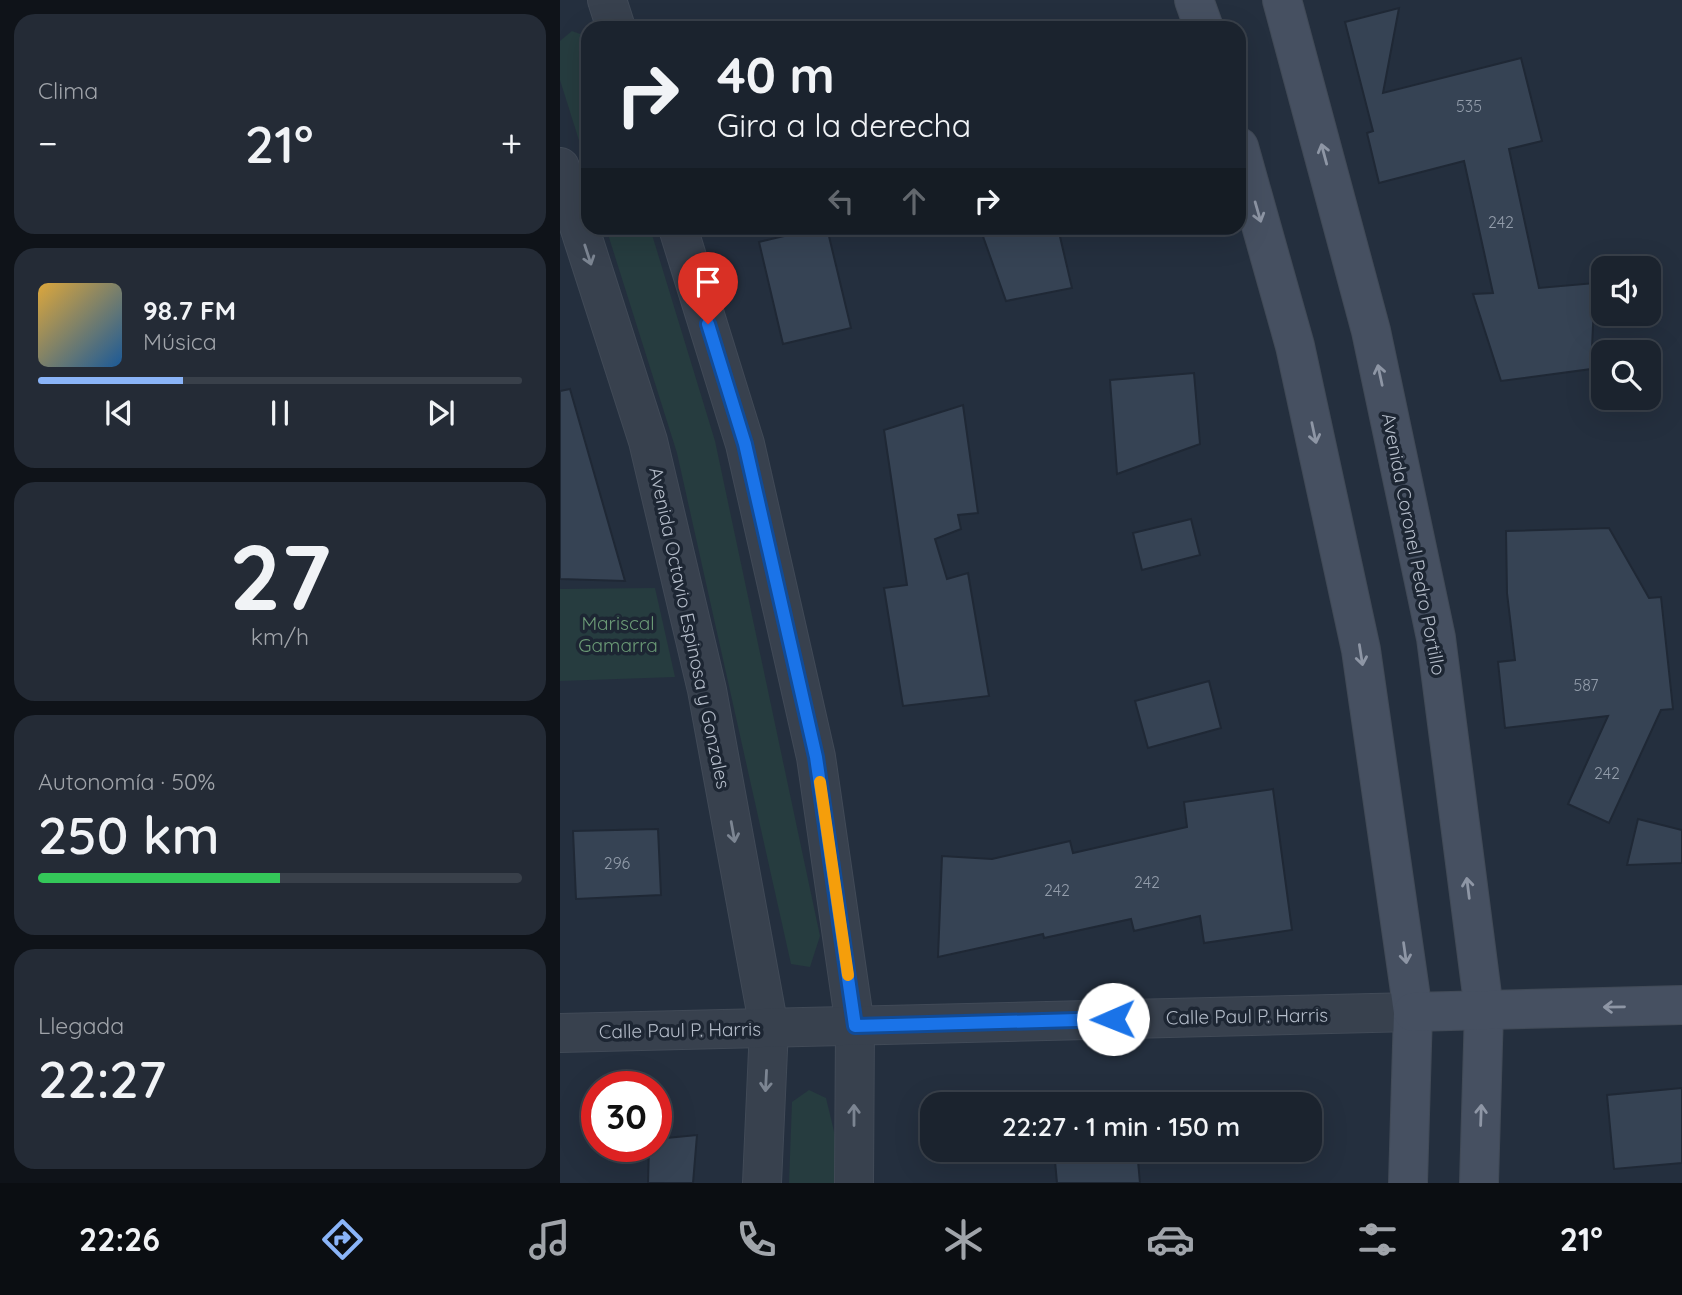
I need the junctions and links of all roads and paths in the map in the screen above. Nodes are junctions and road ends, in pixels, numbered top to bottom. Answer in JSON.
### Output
{"nodes":[{"id":1,"x":607,"y":0,"type":"edge"},
{"id":2,"x":1194,"y":0,"type":"edge"},
{"id":3,"x":1282,"y":0,"type":"edge"},
{"id":4,"x":614,"y":21,"type":"edge"},
{"id":5,"x":1202,"y":21,"type":"edge"},
{"id":6,"x":560,"y":167,"type":"edge"},
{"id":7,"x":1246,"y":171,"type":"edge"},
{"id":8,"x":581,"y":232,"type":"edge"},
{"id":9,"x":582,"y":235,"type":"edge"},
{"id":10,"x":680,"y":235,"type":"edge"},
{"id":11,"x":1682,"y":1005,"type":"edge"},
{"id":12,"x":1484,"y":1010,"type":"junction"},
{"id":13,"x":1413,"y":1012,"type":"junction"},
{"id":14,"x":855,"y":1026,"type":"junction"},
{"id":15,"x":769,"y":1028,"type":"junction"},
{"id":16,"x":560,"y":1033,"type":"edge"},
{"id":17,"x":762,"y":1183,"type":"edge"},
{"id":18,"x":854,"y":1183,"type":"edge"},
{"id":19,"x":1408,"y":1183,"type":"edge"},
{"id":20,"x":1479,"y":1183,"type":"edge"}],
"edges":[{"from":1,"to":4,"type":"street"},
{"from":2,"to":5,"type":"main road"},
{"from":12,"to":3,"type":"main road","name":"Avenida Coronel Pedro Portillo","one_way":true},
{"from":6,"to":8,"type":"street","name":"Avenida Octavio Espinosa y Gonzales","one_way":true},
{"from":7,"to":13,"type":"main road","one_way":true},
{"from":9,"to":15,"type":"street","name":"Avenida Octavio Espinosa y Gonzales","one_way":true},
{"from":10,"to":14,"type":"street"},
{"from":11,"to":12,"type":"main road","name":"Calle Paul P. Harris","one_way":true},
{"from":12,"to":13,"type":"main road","name":"Calle Paul P. Harris"},
{"from":20,"to":12,"type":"main road","name":"Avenida Coronel Pedro Portillo","one_way":true},
{"from":13,"to":14,"type":"street","name":"Calle Paul P. Harris"},
{"from":13,"to":19,"type":"main road"},
{"from":14,"to":15,"type":"street","name":"Calle Paul P. Harris"},
{"from":18,"to":14,"type":"street","one_way":true},
{"from":15,"to":16,"type":"street","name":"Calle Paul P. Harris"},
{"from":15,"to":17,"type":"street","name":"Avenida Octavio Espinosa y Gonzales","one_way":true}]}
